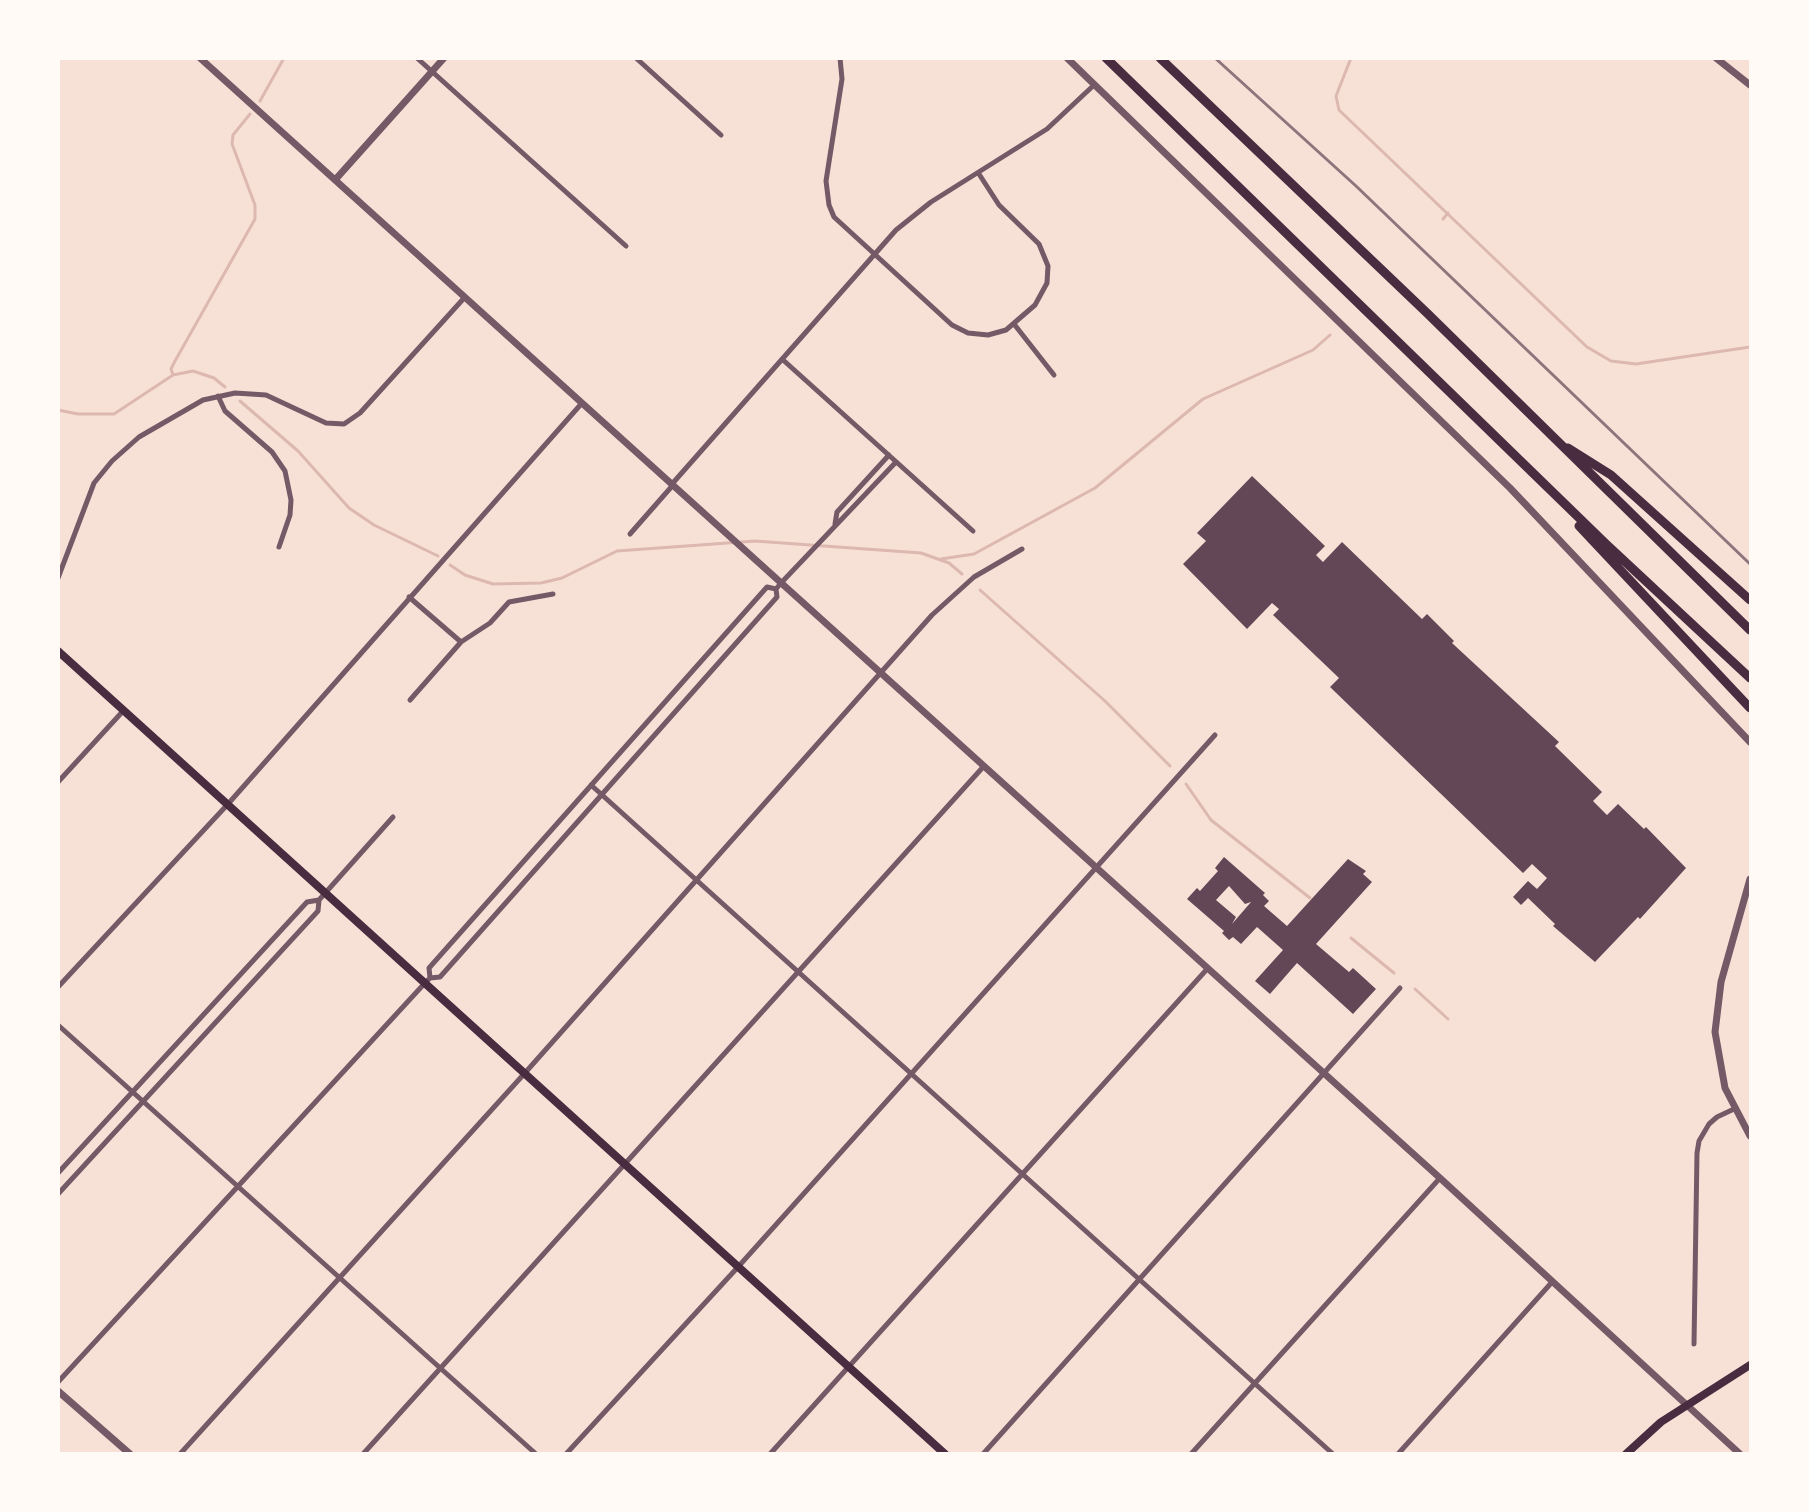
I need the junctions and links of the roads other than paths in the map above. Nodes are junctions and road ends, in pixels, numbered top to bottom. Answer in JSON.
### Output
{"nodes":[{"id":1,"x":201,"y":58,"type":"edge"},
{"id":2,"x":417,"y":58,"type":"edge"},
{"id":3,"x":444,"y":58,"type":"edge"},
{"id":4,"x":636,"y":58,"type":"edge"},
{"id":5,"x":840,"y":58,"type":"edge"},
{"id":6,"x":1066,"y":58,"type":"edge"},
{"id":7,"x":1106,"y":58,"type":"edge"},
{"id":8,"x":1160,"y":58,"type":"edge"},
{"id":9,"x":1716,"y":58,"type":"edge"},
{"id":10,"x":432,"y":72,"type":"junction"},
{"id":11,"x":1094,"y":85,"type":"junction"},
{"id":12,"x":1750,"y":85,"type":"edge"},
{"id":13,"x":721,"y":135,"type":"dead end"},
{"id":14,"x":979,"y":174,"type":"junction"},
{"id":15,"x":335,"y":180,"type":"junction"},
{"id":16,"x":627,"y":246,"type":"dead end"},
{"id":17,"x":874,"y":255,"type":"junction"},
{"id":18,"x":465,"y":297,"type":"junction"},
{"id":19,"x":1014,"y":324,"type":"junction"},
{"id":20,"x":783,"y":358,"type":"junction"},
{"id":21,"x":1054,"y":375,"type":"dead end"},
{"id":22,"x":218,"y":396,"type":"junction"},
{"id":23,"x":582,"y":403,"type":"junction"},
{"id":24,"x":1550,"y":436,"type":"junction"},
{"id":25,"x":1506,"y":444,"type":"junction"},
{"id":26,"x":889,"y":455,"type":"junction"},
{"id":27,"x":896,"y":462,"type":"junction"},
{"id":28,"x":672,"y":484,"type":"junction"},
{"id":29,"x":835,"y":524,"type":"junction"},
{"id":30,"x":974,"y":531,"type":"dead end"},
{"id":31,"x":630,"y":534,"type":"dead end"},
{"id":32,"x":279,"y":547,"type":"dead end"},
{"id":33,"x":1022,"y":549,"type":"dead end"},
{"id":34,"x":58,"y":578,"type":"edge"},
{"id":35,"x":779,"y":586,"type":"junction"},
{"id":36,"x":553,"y":594,"type":"dead end"},
{"id":37,"x":409,"y":597,"type":"junction"},
{"id":38,"x":1750,"y":600,"type":"edge"},
{"id":39,"x":1750,"y":630,"type":"edge"},
{"id":40,"x":461,"y":642,"type":"junction"},
{"id":41,"x":58,"y":651,"type":"edge"},
{"id":42,"x":880,"y":672,"type":"junction"},
{"id":43,"x":1750,"y":678,"type":"edge"},
{"id":44,"x":686,"y":679,"type":"junction"},
{"id":45,"x":696,"y":688,"type":"junction"},
{"id":46,"x":410,"y":700,"type":"dead end"},
{"id":47,"x":1750,"y":708,"type":"edge"},
{"id":48,"x":124,"y":710,"type":"junction"},
{"id":49,"x":1215,"y":735,"type":"dead end"},
{"id":50,"x":1750,"y":742,"type":"edge"},
{"id":51,"x":984,"y":766,"type":"junction"},
{"id":52,"x":58,"y":782,"type":"edge"},
{"id":53,"x":591,"y":785,"type":"junction"},
{"id":54,"x":601,"y":795,"type":"junction"},
{"id":55,"x":228,"y":804,"type":"junction"},
{"id":56,"x":393,"y":817,"type":"dead end"},
{"id":57,"x":1096,"y":867,"type":"junction"},
{"id":58,"x":696,"y":879,"type":"junction"},
{"id":59,"x":1750,"y":879,"type":"edge"},
{"id":60,"x":505,"y":882,"type":"junction"},
{"id":61,"x":515,"y":892,"type":"junction"},
{"id":62,"x":325,"y":893,"type":"junction"},
{"id":63,"x":319,"y":900,"type":"junction"},
{"id":64,"x":1208,"y":968,"type":"junction"},
{"id":65,"x":799,"y":972,"type":"junction"},
{"id":66,"x":430,"y":978,"type":"junction"},
{"id":67,"x":424,"y":984,"type":"junction"},
{"id":68,"x":58,"y":987,"type":"edge"},
{"id":69,"x":1400,"y":988,"type":"dead end"},
{"id":70,"x":58,"y":1025,"type":"edge"},
{"id":71,"x":1324,"y":1072,"type":"junction"},
{"id":72,"x":910,"y":1073,"type":"junction"},
{"id":73,"x":524,"y":1074,"type":"junction"},
{"id":74,"x":132,"y":1091,"type":"junction"},
{"id":75,"x":144,"y":1101,"type":"junction"},
{"id":76,"x":1734,"y":1109,"type":"junction"},
{"id":77,"x":1750,"y":1136,"type":"edge"},
{"id":78,"x":625,"y":1166,"type":"junction"},
{"id":79,"x":58,"y":1173,"type":"edge"},
{"id":80,"x":1023,"y":1174,"type":"junction"},
{"id":81,"x":1440,"y":1178,"type":"junction"},
{"id":82,"x":239,"y":1186,"type":"junction"},
{"id":83,"x":58,"y":1194,"type":"edge"},
{"id":84,"x":738,"y":1267,"type":"junction"},
{"id":85,"x":340,"y":1277,"type":"junction"},
{"id":86,"x":1139,"y":1278,"type":"junction"},
{"id":87,"x":1553,"y":1281,"type":"junction"},
{"id":88,"x":1694,"y":1344,"type":"dead end"},
{"id":89,"x":1750,"y":1365,"type":"edge"},
{"id":90,"x":440,"y":1368,"type":"junction"},
{"id":91,"x":850,"y":1368,"type":"junction"},
{"id":92,"x":58,"y":1382,"type":"edge"},
{"id":93,"x":1254,"y":1383,"type":"junction"},
{"id":94,"x":58,"y":1391,"type":"edge"},
{"id":95,"x":1688,"y":1406,"type":"junction"},
{"id":96,"x":130,"y":1454,"type":"edge"},
{"id":97,"x":180,"y":1454,"type":"edge"},
{"id":98,"x":363,"y":1454,"type":"edge"},
{"id":99,"x":536,"y":1454,"type":"edge"},
{"id":100,"x":566,"y":1454,"type":"edge"},
{"id":101,"x":770,"y":1454,"type":"edge"},
{"id":102,"x":945,"y":1454,"type":"edge"},
{"id":103,"x":983,"y":1454,"type":"edge"},
{"id":104,"x":1191,"y":1454,"type":"edge"},
{"id":105,"x":1333,"y":1454,"type":"edge"},
{"id":106,"x":1398,"y":1454,"type":"edge"},
{"id":107,"x":1626,"y":1454,"type":"edge"},
{"id":108,"x":1740,"y":1454,"type":"edge"}],
"edges":[{"from":1,"to":15,"type":"street"},
{"from":2,"to":10,"type":"street"},
{"from":3,"to":10,"type":"street"},
{"from":4,"to":13,"type":"street"},
{"from":5,"to":17,"type":"street"},
{"from":6,"to":11,"type":"street"},
{"from":7,"to":25,"type":"highway"},
{"from":8,"to":24,"type":"highway"},
{"from":9,"to":12,"type":"street"},
{"from":10,"to":15,"type":"street"},
{"from":10,"to":16,"type":"street"},
{"from":11,"to":14,"type":"street"},
{"from":11,"to":50,"type":"street"},
{"from":14,"to":17,"type":"street"},
{"from":14,"to":19,"type":"street"},
{"from":15,"to":18,"type":"street"},
{"from":17,"to":19,"type":"street"},
{"from":17,"to":20,"type":"street"},
{"from":18,"to":22,"type":"street"},
{"from":18,"to":23,"type":"street"},
{"from":19,"to":21,"type":"street"},
{"from":20,"to":26,"type":"street"},
{"from":20,"to":28,"type":"street"},
{"from":22,"to":32,"type":"street"},
{"from":22,"to":34,"type":"street"},
{"from":23,"to":28,"type":"street"},
{"from":23,"to":37,"type":"street"},
{"from":24,"to":38,"type":"highway"},
{"from":24,"to":39,"type":"highway"},
{"from":25,"to":43,"type":"highway"},
{"from":25,"to":47,"type":"highway"},
{"from":26,"to":27,"type":"street"},
{"from":26,"to":29,"type":"street"},
{"from":27,"to":29,"type":"street"},
{"from":27,"to":30,"type":"street"},
{"from":28,"to":31,"type":"street"},
{"from":28,"to":35,"type":"street"},
{"from":29,"to":35,"type":"street"},
{"from":33,"to":42,"type":"street"},
{"from":35,"to":42,"type":"street"},
{"from":35,"to":44,"type":"street"},
{"from":35,"to":45,"type":"street"},
{"from":36,"to":40,"type":"street"},
{"from":37,"to":40,"type":"street"},
{"from":37,"to":55,"type":"street"},
{"from":40,"to":46,"type":"street"},
{"from":41,"to":48,"type":"main road"},
{"from":42,"to":51,"type":"street"},
{"from":42,"to":58,"type":"street"},
{"from":44,"to":45,"type":"street"},
{"from":44,"to":53,"type":"street"},
{"from":45,"to":54,"type":"street"},
{"from":48,"to":52,"type":"street"},
{"from":48,"to":55,"type":"main road"},
{"from":49,"to":57,"type":"street"},
{"from":51,"to":57,"type":"street"},
{"from":51,"to":65,"type":"street"},
{"from":53,"to":54,"type":"street"},
{"from":53,"to":60,"type":"street"},
{"from":54,"to":58,"type":"street"},
{"from":54,"to":61,"type":"street"},
{"from":55,"to":62,"type":"main road"},
{"from":55,"to":68,"type":"street"},
{"from":56,"to":62,"type":"street"},
{"from":57,"to":64,"type":"street"},
{"from":57,"to":72,"type":"street"},
{"from":58,"to":65,"type":"street"},
{"from":58,"to":73,"type":"street"},
{"from":59,"to":76,"type":"street"},
{"from":60,"to":61,"type":"street"},
{"from":60,"to":66,"type":"street"},
{"from":61,"to":66,"type":"street"},
{"from":62,"to":63,"type":"street"},
{"from":62,"to":67,"type":"main road"},
{"from":63,"to":74,"type":"street"},
{"from":63,"to":75,"type":"street"},
{"from":64,"to":71,"type":"street"},
{"from":64,"to":80,"type":"street"},
{"from":65,"to":72,"type":"street"},
{"from":65,"to":78,"type":"street"},
{"from":66,"to":67,"type":"street"},
{"from":67,"to":73,"type":"main road"},
{"from":67,"to":82,"type":"street"},
{"from":69,"to":71,"type":"street"},
{"from":70,"to":74,"type":"street"},
{"from":71,"to":81,"type":"street"},
{"from":71,"to":86,"type":"street"},
{"from":72,"to":80,"type":"street"},
{"from":72,"to":84,"type":"street"},
{"from":73,"to":78,"type":"main road"},
{"from":73,"to":85,"type":"street"},
{"from":74,"to":75,"type":"street"},
{"from":74,"to":79,"type":"street"},
{"from":75,"to":82,"type":"street"},
{"from":75,"to":83,"type":"street"},
{"from":76,"to":77,"type":"street"},
{"from":76,"to":88,"type":"street"},
{"from":78,"to":84,"type":"main road"},
{"from":78,"to":90,"type":"street"},
{"from":80,"to":86,"type":"street"},
{"from":80,"to":91,"type":"street"},
{"from":81,"to":87,"type":"street"},
{"from":81,"to":93,"type":"street"},
{"from":82,"to":85,"type":"street"},
{"from":82,"to":92,"type":"street"},
{"from":84,"to":91,"type":"main road"},
{"from":84,"to":100,"type":"street"},
{"from":85,"to":90,"type":"street"},
{"from":85,"to":97,"type":"street"},
{"from":86,"to":93,"type":"street"},
{"from":86,"to":103,"type":"street"},
{"from":87,"to":95,"type":"street"},
{"from":87,"to":106,"type":"street"},
{"from":89,"to":95,"type":"main road"},
{"from":90,"to":98,"type":"street"},
{"from":90,"to":99,"type":"street"},
{"from":91,"to":101,"type":"street"},
{"from":91,"to":102,"type":"main road"},
{"from":93,"to":104,"type":"street"},
{"from":93,"to":105,"type":"street"},
{"from":94,"to":96,"type":"street"},
{"from":95,"to":107,"type":"main road"},
{"from":95,"to":108,"type":"street"}]}
